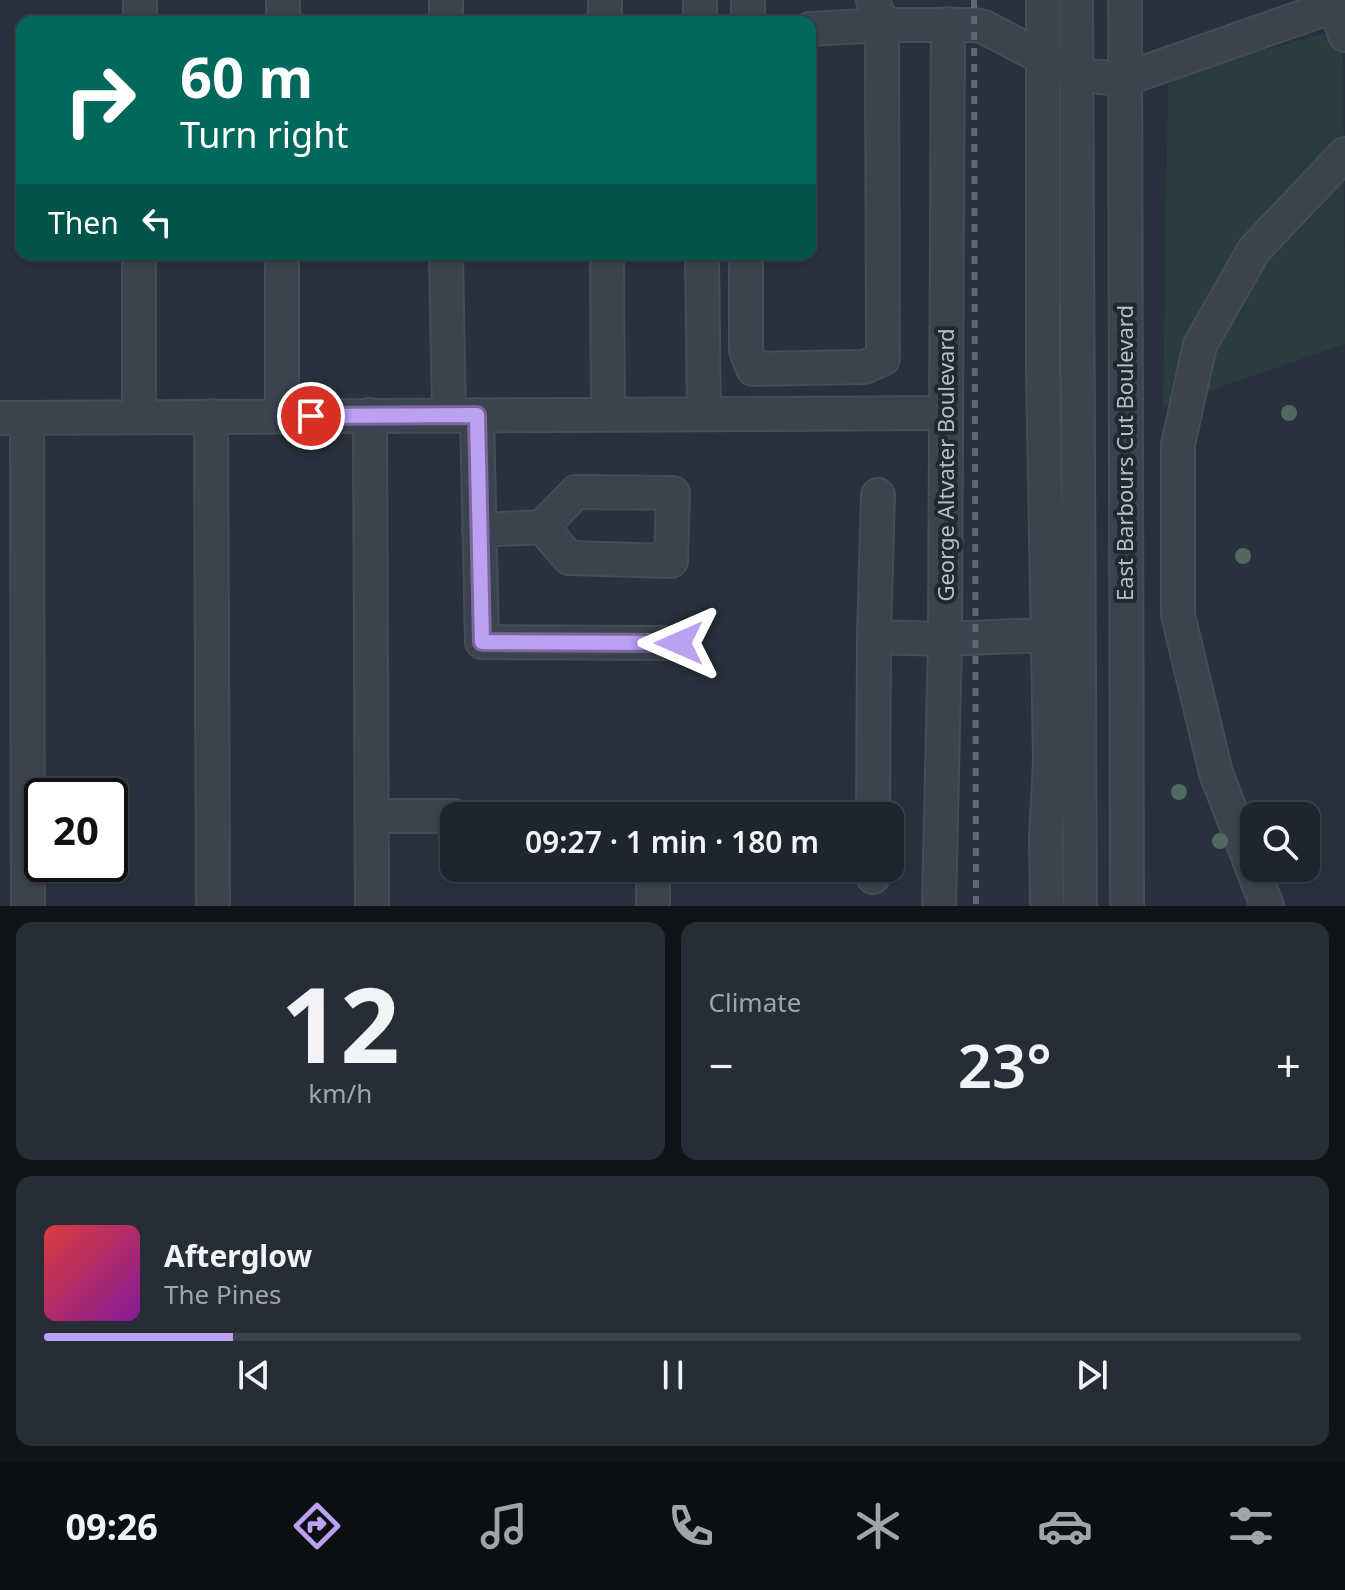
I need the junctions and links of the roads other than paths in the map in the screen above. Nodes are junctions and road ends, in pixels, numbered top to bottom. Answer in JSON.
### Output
{"nodes":[{"id":1,"x":1043,"y":0,"type":"edge"},
{"id":2,"x":1076,"y":0,"type":"edge"},
{"id":3,"x":1125,"y":0,"type":"edge"},
{"id":4,"x":1339,"y":11,"type":"edge"},
{"id":5,"x":878,"y":12,"type":"edge"},
{"id":6,"x":948,"y":24,"type":"junction"},
{"id":7,"x":816,"y":28,"type":"edge"},
{"id":8,"x":1043,"y":57,"type":"junction"},
{"id":9,"x":1076,"y":75,"type":"junction"},
{"id":10,"x":1125,"y":79,"type":"junction"},
{"id":11,"x":1345,"y":154,"type":"edge"},
{"id":12,"x":139,"y":260,"type":"edge"},
{"id":13,"x":282,"y":260,"type":"edge"},
{"id":14,"x":447,"y":260,"type":"edge"},
{"id":15,"x":607,"y":260,"type":"edge"},
{"id":16,"x":702,"y":260,"type":"edge"},
{"id":17,"x":746,"y":260,"type":"edge"},
{"id":18,"x":946,"y":413,"type":"junction"},
{"id":19,"x":704,"y":414,"type":"junction"},
{"id":20,"x":370,"y":415,"type":"junction"},
{"id":21,"x":463,"y":415,"type":"junction"},
{"id":22,"x":608,"y":415,"type":"junction"},
{"id":23,"x":211,"y":416,"type":"junction"},
{"id":24,"x":282,"y":416,"type":"junction"},
{"id":25,"x":139,"y":417,"type":"junction"},
{"id":26,"x":14,"y":418,"type":"edge"},
{"id":27,"x":1125,"y":424,"type":"junction"},
{"id":28,"x":1078,"y":425,"type":"junction"},
{"id":29,"x":878,"y":495,"type":"dead end"},
{"id":30,"x":542,"y":527,"type":"dead end"},
{"id":31,"x":479,"y":530,"type":"junction"},
{"id":32,"x":1125,"y":632,"type":"junction"},
{"id":33,"x":1064,"y":634,"type":"junction"},
{"id":34,"x":874,"y":637,"type":"junction"},
{"id":35,"x":945,"y":639,"type":"junction"},
{"id":36,"x":679,"y":643,"type":"dead end"},
{"id":37,"x":873,"y":802,"type":"edge"},
{"id":38,"x":372,"y":816,"type":"junction"},
{"id":39,"x":440,"y":816,"type":"edge"},
{"id":40,"x":653,"y":882,"type":"edge"},
{"id":41,"x":28,"y":906,"type":"edge"},
{"id":42,"x":213,"y":906,"type":"edge"},
{"id":43,"x":372,"y":906,"type":"edge"},
{"id":44,"x":653,"y":906,"type":"edge"},
{"id":45,"x":939,"y":906,"type":"edge"},
{"id":46,"x":1047,"y":906,"type":"edge"},
{"id":47,"x":1080,"y":906,"type":"edge"},
{"id":48,"x":1127,"y":906,"type":"edge"},
{"id":49,"x":1267,"y":906,"type":"edge"}],
"edges":[{"from":1,"to":8,"type":"street"},
{"from":2,"to":9,"type":"street","name":"East Barbours Cut Boulevard"},
{"from":3,"to":10,"type":"street","name":"East Barbours Cut Boulevard"},
{"from":4,"to":10,"type":"street"},
{"from":5,"to":6,"type":"street"},
{"from":5,"to":7,"type":"street"},
{"from":5,"to":17,"type":"street"},
{"from":6,"to":8,"type":"street"},
{"from":6,"to":18,"type":"street","name":"George Altvater Boulevard"},
{"from":8,"to":9,"type":"street"},
{"from":8,"to":33,"type":"street"},
{"from":9,"to":10,"type":"street"},
{"from":9,"to":28,"type":"street","name":"East Barbours Cut Boulevard"},
{"from":10,"to":27,"type":"street","name":"East Barbours Cut Boulevard"},
{"from":11,"to":49,"type":"street"},
{"from":12,"to":25,"type":"street"},
{"from":13,"to":24,"type":"street"},
{"from":14,"to":21,"type":"street"},
{"from":15,"to":22,"type":"street"},
{"from":16,"to":19,"type":"street"},
{"from":18,"to":19,"type":"street"},
{"from":18,"to":35,"type":"street","name":"George Altvater Boulevard"},
{"from":19,"to":22,"type":"street"},
{"from":20,"to":21,"type":"street"},
{"from":20,"to":24,"type":"street"},
{"from":20,"to":38,"type":"street"},
{"from":21,"to":22,"type":"street"},
{"from":21,"to":31,"type":"street"},
{"from":23,"to":24,"type":"street"},
{"from":23,"to":25,"type":"street"},
{"from":23,"to":42,"type":"street"},
{"from":25,"to":26,"type":"street"},
{"from":26,"to":41,"type":"street"},
{"from":27,"to":28,"type":"street"},
{"from":27,"to":32,"type":"street","name":"East Barbours Cut Boulevard"},
{"from":28,"to":33,"type":"street","name":"East Barbours Cut Boulevard"},
{"from":29,"to":34,"type":"street"},
{"from":30,"to":31,"type":"street"},
{"from":31,"to":36,"type":"street"},
{"from":32,"to":33,"type":"street"},
{"from":32,"to":48,"type":"street","name":"East Barbours Cut Boulevard"},
{"from":33,"to":35,"type":"street"},
{"from":33,"to":46,"type":"street"},
{"from":33,"to":47,"type":"street","name":"East Barbours Cut Boulevard"},
{"from":34,"to":35,"type":"street"},
{"from":34,"to":37,"type":"street"},
{"from":35,"to":45,"type":"street","name":"George Altvater Boulevard"},
{"from":38,"to":39,"type":"street"},
{"from":38,"to":43,"type":"street"},
{"from":40,"to":44,"type":"street"}]}
